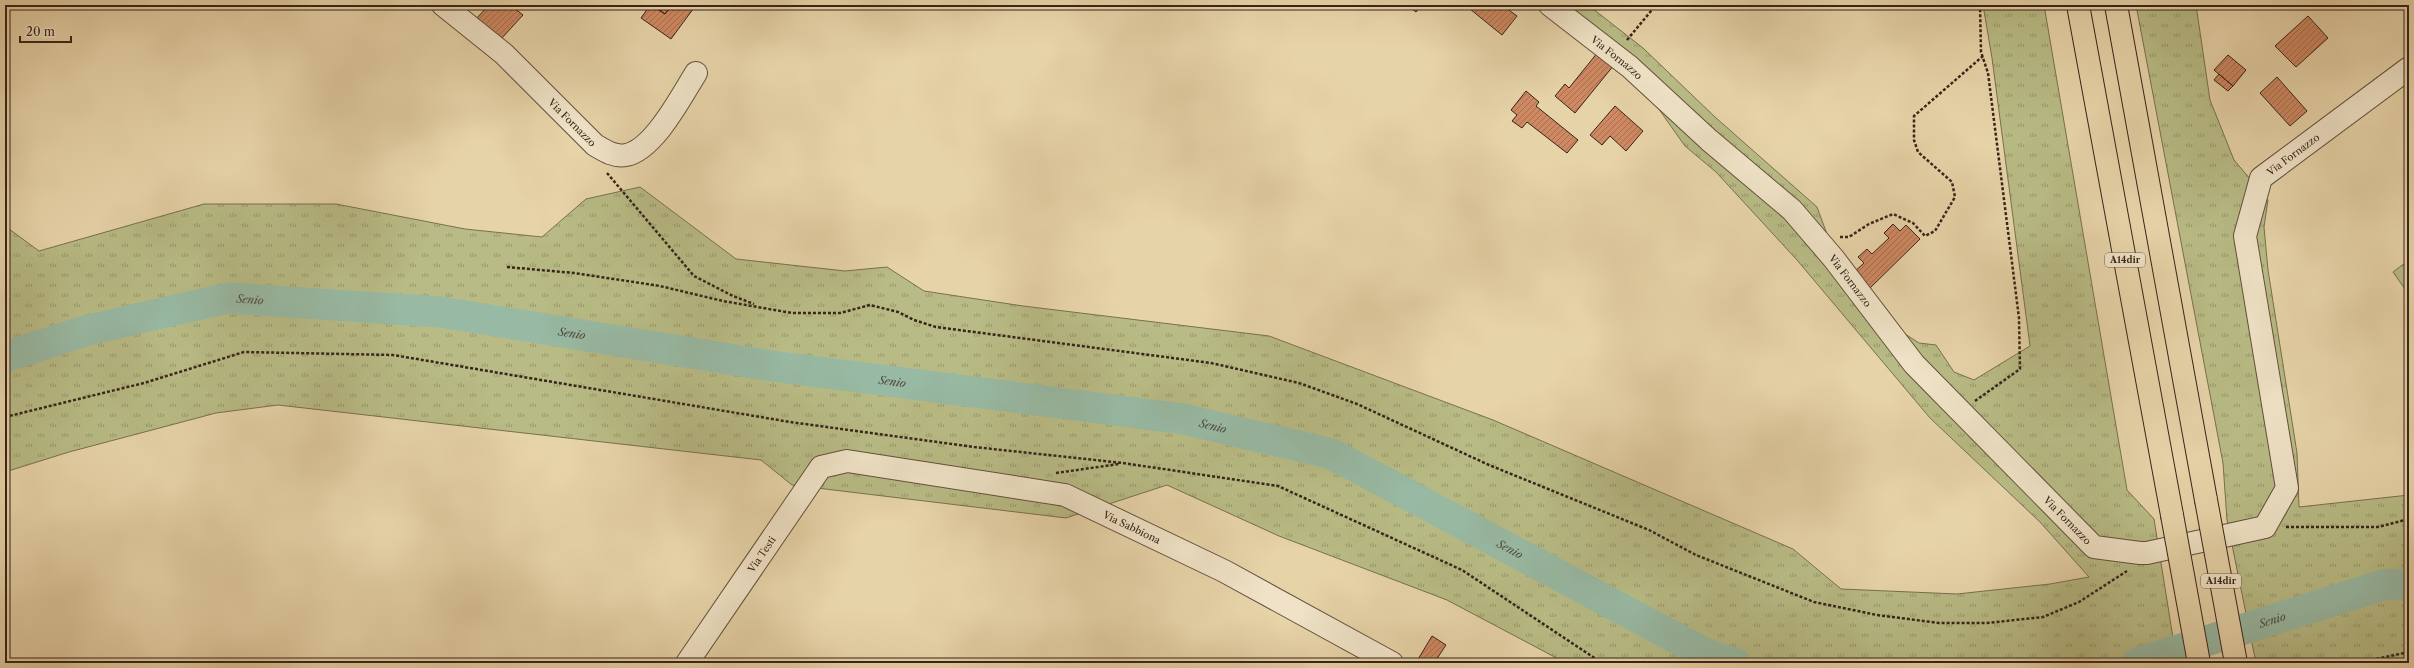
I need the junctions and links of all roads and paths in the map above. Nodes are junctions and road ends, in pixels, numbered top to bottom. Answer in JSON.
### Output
{"nodes":[{"id":1,"x":443,"y":5,"type":"edge"},
{"id":2,"x":1550,"y":5,"type":"edge"},
{"id":3,"x":1656,"y":5,"type":"edge"},
{"id":4,"x":1980,"y":5,"type":"edge"},
{"id":5,"x":2078,"y":5,"type":"edge"},
{"id":6,"x":2116,"y":5,"type":"edge"},
{"id":7,"x":1982,"y":56,"type":"junction"},
{"id":8,"x":1620,"y":59,"type":"junction"},
{"id":9,"x":2409,"y":68,"type":"edge"},
{"id":10,"x":696,"y":73,"type":"dead end"},
{"id":11,"x":595,"y":145,"type":"junction"},
{"id":12,"x":1838,"y":237,"type":"dead end"},
{"id":13,"x":507,"y":267,"type":"dead end"},
{"id":14,"x":760,"y":306,"type":"junction"},
{"id":15,"x":1960,"y":411,"type":"junction"},
{"id":16,"x":5,"y":417,"type":"edge"},
{"id":17,"x":847,"y":461,"type":"joint"},
{"id":18,"x":2409,"y":519,"type":"edge"},
{"id":19,"x":2266,"y":527,"type":"junction"},
{"id":20,"x":2140,"y":553,"type":"junction"},
{"id":21,"x":2409,"y":652,"type":"edge"},
{"id":22,"x":687,"y":663,"type":"edge"},
{"id":23,"x":1392,"y":663,"type":"edge"},
{"id":24,"x":1602,"y":663,"type":"edge"},
{"id":25,"x":2199,"y":663,"type":"edge"},
{"id":26,"x":2236,"y":663,"type":"edge"},
{"id":27,"x":2357,"y":663,"type":"edge"}],
"edges":[{"from":1,"to":11,"type":"street","name":"Via Fornazzo"},
{"from":2,"to":8,"type":"street","name":"Via Fornazzo"},
{"from":3,"to":8,"type":"path"},
{"from":4,"to":7,"type":"path"},
{"from":5,"to":25,"type":"highway","number":"A14dir","bridge":true},
{"from":6,"to":26,"type":"highway","number":"A14dir","bridge":true},
{"from":7,"to":12,"type":"path"},
{"from":7,"to":15,"type":"path"},
{"from":8,"to":15,"type":"street","name":"Via Fornazzo"},
{"from":9,"to":19,"type":"street","name":"Via Fornazzo"},
{"from":10,"to":11,"type":"street","name":"Via Fornazzo"},
{"from":11,"to":14,"type":"path"},
{"from":13,"to":14,"type":"path"},
{"from":14,"to":20,"type":"path"},
{"from":15,"to":20,"type":"street","name":"Via Fornazzo"},
{"from":16,"to":24,"type":"path"},
{"from":17,"to":22,"type":"street","name":"Via Testi"},
{"from":17,"to":23,"type":"street","name":"Via Sabbiona"},
{"from":18,"to":19,"type":"path"},
{"from":19,"to":20,"type":"street","name":"Via Fornazzo"},
{"from":21,"to":27,"type":"path"}]}
